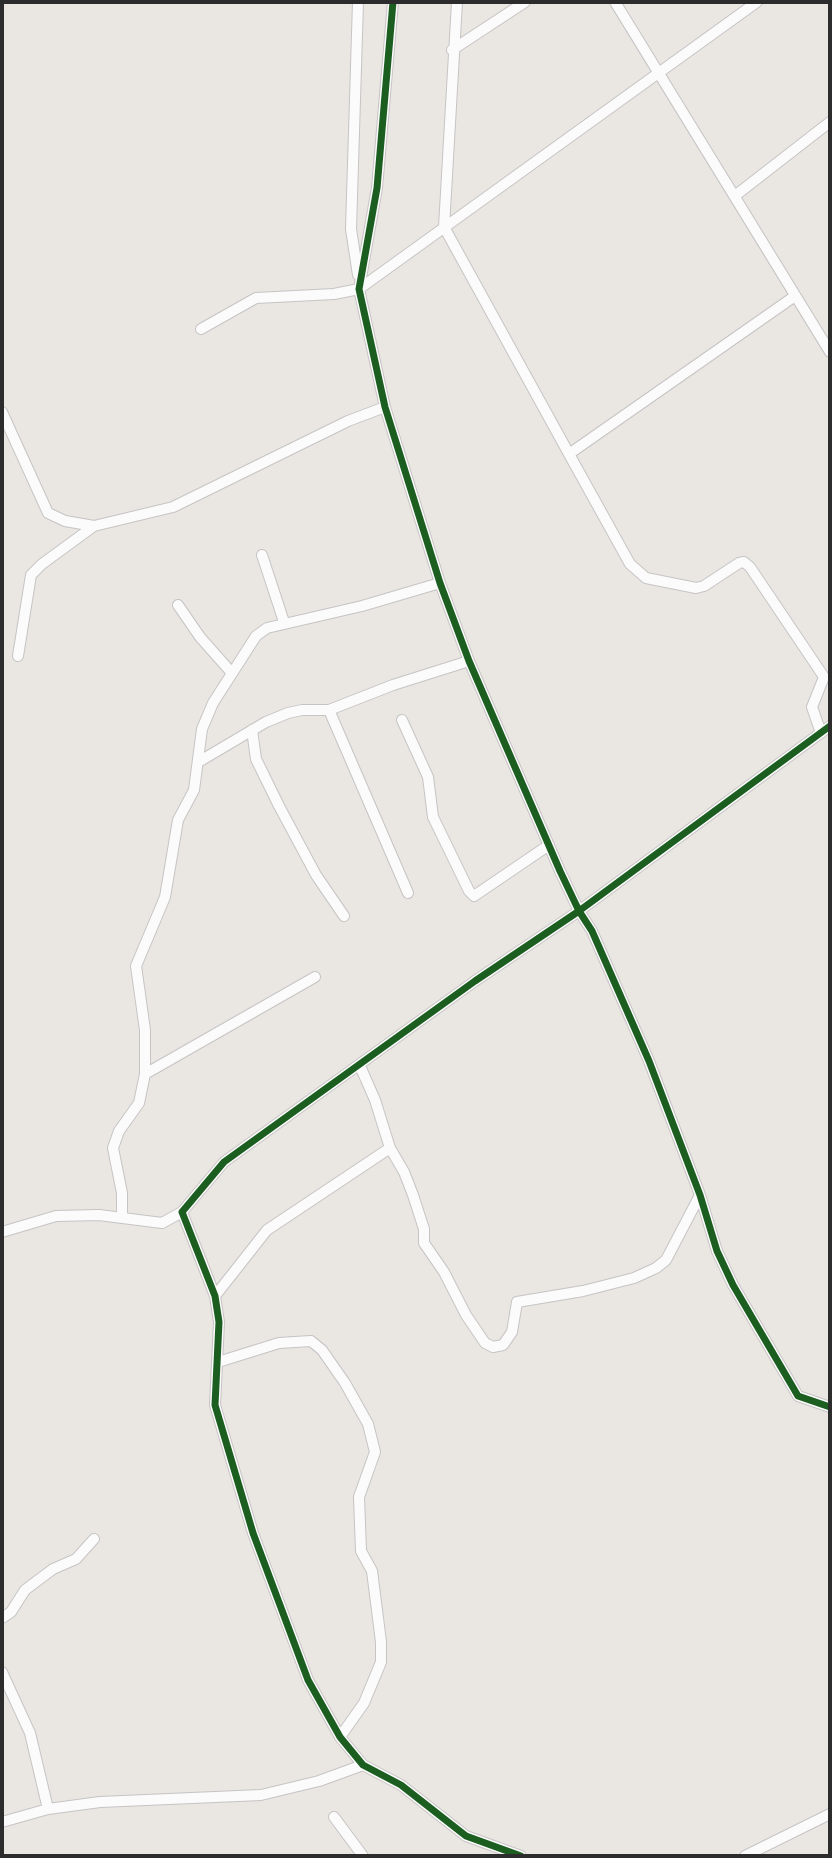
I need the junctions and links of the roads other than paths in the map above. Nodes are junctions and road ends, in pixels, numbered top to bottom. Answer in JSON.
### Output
{"nodes":[{"id":1,"x":358,"y":2,"type":"edge"},
{"id":2,"x":393,"y":2,"type":"edge"},
{"id":3,"x":457,"y":2,"type":"edge"},
{"id":4,"x":525,"y":2,"type":"edge"},
{"id":5,"x":615,"y":2,"type":"edge"},
{"id":6,"x":757,"y":2,"type":"edge"},
{"id":7,"x":452,"y":50,"type":"junction"},
{"id":8,"x":659,"y":74,"type":"junction"},
{"id":9,"x":830,"y":122,"type":"edge"},
{"id":10,"x":736,"y":195,"type":"junction"},
{"id":11,"x":444,"y":227,"type":"junction"},
{"id":12,"x":359,"y":285,"type":"junction"},
{"id":13,"x":795,"y":296,"type":"junction"},
{"id":14,"x":201,"y":330,"type":"dead end"},
{"id":15,"x":830,"y":352,"type":"edge"},
{"id":16,"x":385,"y":407,"type":"junction"},
{"id":17,"x":2,"y":412,"type":"edge"},
{"id":18,"x":569,"y":454,"type":"junction"},
{"id":19,"x":94,"y":526,"type":"junction"},
{"id":20,"x":262,"y":555,"type":"dead end"},
{"id":21,"x":440,"y":583,"type":"junction"},
{"id":22,"x":178,"y":605,"type":"dead end"},
{"id":23,"x":284,"y":622,"type":"junction"},
{"id":24,"x":18,"y":656,"type":"dead end"},
{"id":25,"x":469,"y":661,"type":"junction"},
{"id":26,"x":231,"y":672,"type":"junction"},
{"id":27,"x":329,"y":710,"type":"junction"},
{"id":28,"x":402,"y":720,"type":"dead end"},
{"id":29,"x":252,"y":730,"type":"junction"},
{"id":30,"x":826,"y":730,"type":"edge"},
{"id":31,"x":200,"y":761,"type":"junction"},
{"id":32,"x":550,"y":845,"type":"junction"},
{"id":33,"x":408,"y":893,"type":"dead end"},
{"id":34,"x":579,"y":911,"type":"junction"},
{"id":35,"x":344,"y":916,"type":"dead end"},
{"id":36,"x":314,"y":977,"type":"dead end"},
{"id":37,"x":359,"y":1066,"type":"junction"},
{"id":38,"x":145,"y":1074,"type":"junction"},
{"id":39,"x":390,"y":1149,"type":"junction"},
{"id":40,"x":700,"y":1195,"type":"junction"},
{"id":41,"x":182,"y":1213,"type":"junction"},
{"id":42,"x":122,"y":1217,"type":"junction"},
{"id":43,"x":2,"y":1232,"type":"edge"},
{"id":44,"x":215,"y":1296,"type":"junction"},
{"id":45,"x":218,"y":1362,"type":"junction"},
{"id":46,"x":830,"y":1407,"type":"edge"},
{"id":47,"x":94,"y":1539,"type":"dead end"},
{"id":48,"x":2,"y":1618,"type":"edge"},
{"id":49,"x":2,"y":1672,"type":"edge"},
{"id":50,"x":340,"y":1737,"type":"junction"},
{"id":51,"x":363,"y":1765,"type":"junction"},
{"id":52,"x":48,"y":1809,"type":"junction"},
{"id":53,"x":830,"y":1814,"type":"edge"},
{"id":54,"x":334,"y":1817,"type":"dead end"},
{"id":55,"x":2,"y":1822,"type":"edge"},
{"id":56,"x":363,"y":1856,"type":"edge"},
{"id":57,"x":521,"y":1856,"type":"edge"},
{"id":58,"x":745,"y":1856,"type":"edge"}],
"edges":[{"from":1,"to":12,"type":"street"},
{"from":2,"to":12,"type":"street"},
{"from":3,"to":7,"type":"street"},
{"from":4,"to":7,"type":"street"},
{"from":5,"to":8,"type":"street"},
{"from":6,"to":8,"type":"street"},
{"from":7,"to":11,"type":"street"},
{"from":8,"to":10,"type":"street"},
{"from":8,"to":11,"type":"street"},
{"from":9,"to":10,"type":"street"},
{"from":10,"to":13,"type":"street"},
{"from":11,"to":12,"type":"street"},
{"from":11,"to":18,"type":"street"},
{"from":12,"to":14,"type":"street"},
{"from":12,"to":16,"type":"street"},
{"from":13,"to":15,"type":"street"},
{"from":13,"to":18,"type":"street"},
{"from":16,"to":19,"type":"street"},
{"from":16,"to":21,"type":"street"},
{"from":17,"to":19,"type":"street"},
{"from":18,"to":30,"type":"street"},
{"from":19,"to":24,"type":"street"},
{"from":20,"to":23,"type":"street"},
{"from":21,"to":23,"type":"street"},
{"from":21,"to":25,"type":"street"},
{"from":22,"to":26,"type":"street"},
{"from":23,"to":26,"type":"street"},
{"from":25,"to":27,"type":"street"},
{"from":25,"to":32,"type":"street"},
{"from":26,"to":31,"type":"street"},
{"from":27,"to":29,"type":"street"},
{"from":27,"to":33,"type":"street"},
{"from":28,"to":32,"type":"street"},
{"from":29,"to":31,"type":"street"},
{"from":29,"to":35,"type":"street"},
{"from":30,"to":34,"type":"street"},
{"from":31,"to":38,"type":"street"},
{"from":32,"to":34,"type":"street"},
{"from":34,"to":37,"type":"street"},
{"from":34,"to":40,"type":"street"},
{"from":36,"to":38,"type":"street"},
{"from":37,"to":39,"type":"street"},
{"from":37,"to":41,"type":"street"},
{"from":38,"to":42,"type":"street"},
{"from":39,"to":40,"type":"street"},
{"from":39,"to":44,"type":"street"},
{"from":40,"to":46,"type":"street"},
{"from":41,"to":42,"type":"street"},
{"from":41,"to":44,"type":"street"},
{"from":42,"to":43,"type":"street"},
{"from":44,"to":45,"type":"street"},
{"from":45,"to":50,"type":"street"},
{"from":45,"to":50,"type":"street"},
{"from":47,"to":48,"type":"street"},
{"from":49,"to":52,"type":"street"},
{"from":50,"to":51,"type":"street"},
{"from":51,"to":52,"type":"street"},
{"from":51,"to":57,"type":"street"},
{"from":52,"to":55,"type":"street"},
{"from":53,"to":58,"type":"street"},
{"from":54,"to":56,"type":"street"}]}
